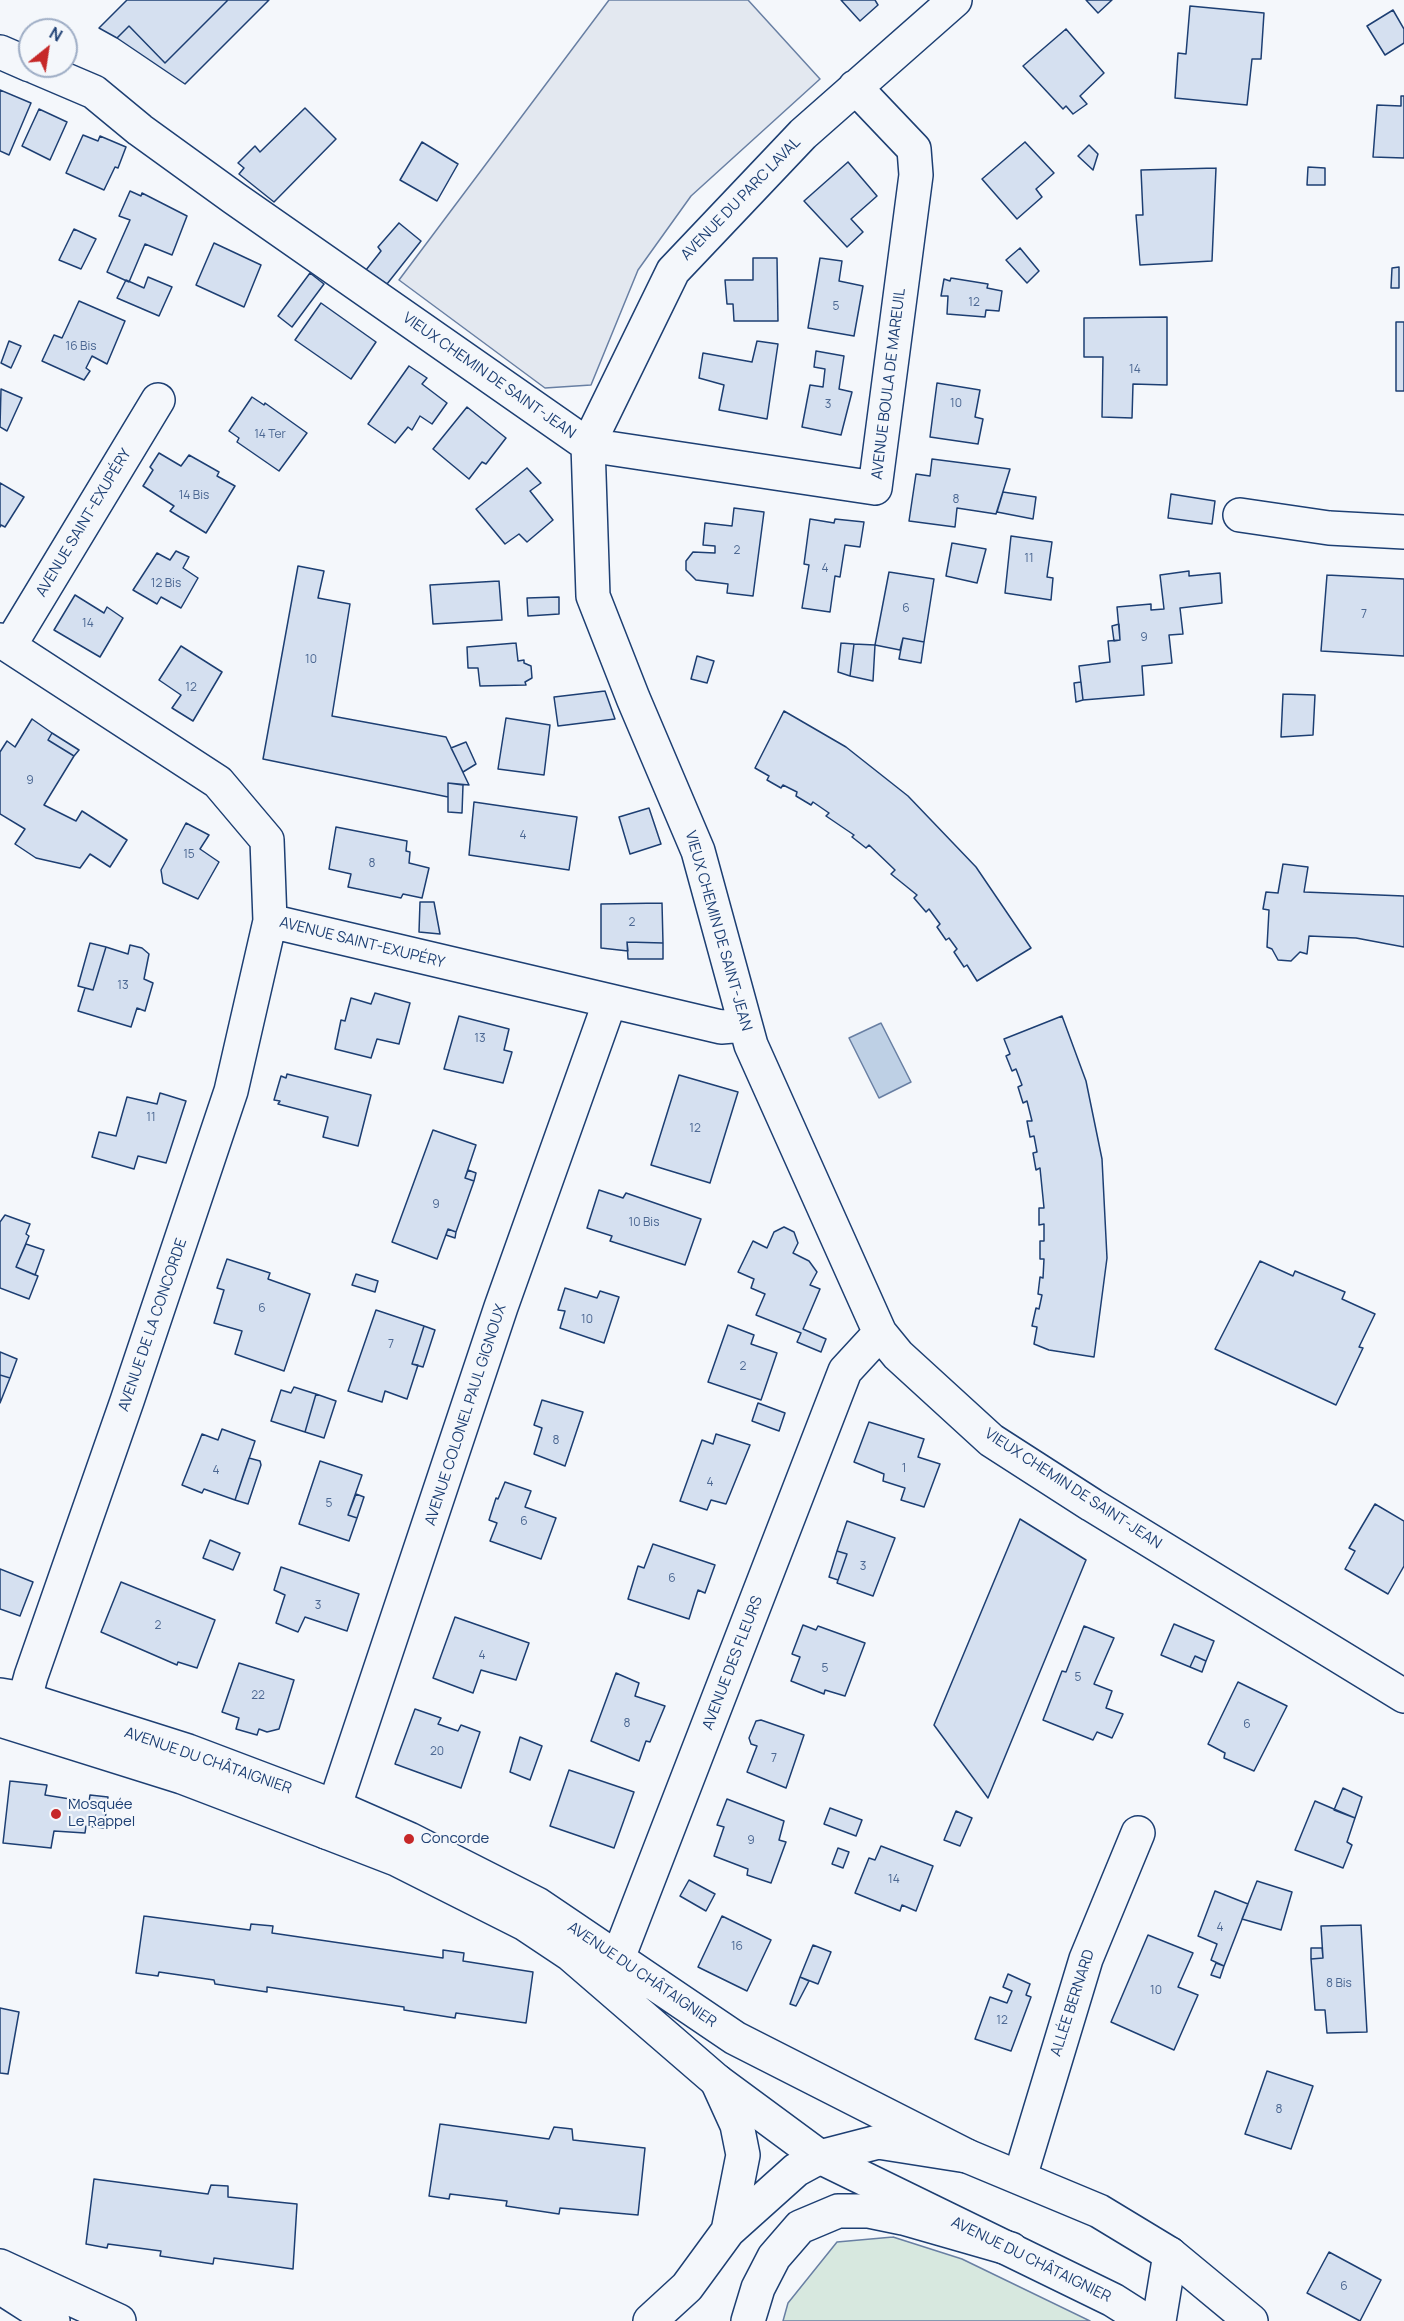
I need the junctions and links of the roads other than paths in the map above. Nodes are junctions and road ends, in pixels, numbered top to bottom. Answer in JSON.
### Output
{"nodes":[{"id":1,"x":955,"y":0,"type":"edge"},
{"id":2,"x":0,"y":52,"type":"edge"},
{"id":3,"x":18,"y":59,"type":"edge"},
{"id":4,"x":62,"y":78,"type":"edge"},
{"id":5,"x":855,"y":87,"type":"junction"},
{"id":6,"x":158,"y":400,"type":"dead end"},
{"id":7,"x":588,"y":445,"type":"junction"},
{"id":8,"x":1240,"y":515,"type":"dead end"},
{"id":9,"x":1404,"y":532,"type":"edge"},
{"id":10,"x":5,"y":643,"type":"edge"},
{"id":11,"x":270,"y":921,"type":"junction"},
{"id":12,"x":610,"y":1001,"type":"junction"},
{"id":13,"x":745,"y":1025,"type":"junction"},
{"id":14,"x":880,"y":1333,"type":"junction"},
{"id":15,"x":1404,"y":1696,"type":"edge"},
{"id":16,"x":10,"y":1710,"type":"edge"},
{"id":17,"x":331,"y":1819,"type":"junction"},
{"id":18,"x":1138,"y":1833,"type":"dead end"},
{"id":19,"x":570,"y":1954,"type":"junction"},
{"id":20,"x":618,"y":1958,"type":"junction"},
{"id":21,"x":682,"y":2002,"type":"junction"},
{"id":22,"x":657,"y":2030,"type":"junction"},
{"id":23,"x":717,"y":2081,"type":"junction"},
{"id":24,"x":967,"y":2156,"type":"junction"},
{"id":25,"x":820,"y":2157,"type":"junction"},
{"id":26,"x":1020,"y":2177,"type":"junction"},
{"id":27,"x":728,"y":2230,"type":"junction"},
{"id":28,"x":1011,"y":2249,"type":"junction"},
{"id":29,"x":1170,"y":2254,"type":"junction"},
{"id":30,"x":0,"y":2266,"type":"edge"},
{"id":31,"x":0,"y":2287,"type":"edge"},
{"id":32,"x":53,"y":2321,"type":"edge"},
{"id":33,"x":119,"y":2321,"type":"edge"},
{"id":34,"x":650,"y":2321,"type":"edge"},
{"id":35,"x":748,"y":2321,"type":"edge"},
{"id":36,"x":1146,"y":2321,"type":"edge"},
{"id":37,"x":1159,"y":2321,"type":"edge"},
{"id":38,"x":1251,"y":2321,"type":"edge"}],
"edges":[{"from":1,"to":5,"type":"main road","name":"AVENUE DU PARC LAVAL"},
{"from":2,"to":3,"type":"main road","name":"VIEUX CHEMIN DE SAINT-JEAN"},
{"from":4,"to":7,"type":"main road","name":"VIEUX CHEMIN DE SAINT-JEAN"},
{"from":5,"to":7,"type":"main road","name":"AVENUE DU PARC LAVAL"},
{"from":5,"to":7,"type":"main road","name":"AVENUE BOULA DE MAREUIL"},
{"from":6,"to":10,"type":"main road","name":"AVENUE SAINT-EXUPÉRY"},
{"from":7,"to":13,"type":"main road","name":"VIEUX CHEMIN DE SAINT-JEAN"},
{"from":8,"to":9,"type":"main road"},
{"from":10,"to":11,"type":"main road","name":"AVENUE SAINT-EXUPÉRY"},
{"from":11,"to":12,"type":"main road","name":"AVENUE SAINT-EXUPÉRY"},
{"from":11,"to":16,"type":"main road","name":"AVENUE DE LA CONCORDE"},
{"from":12,"to":13,"type":"main road","name":"AVENUE SAINT-EXUPÉRY"},
{"from":12,"to":17,"type":"main road","name":"AVENUE COLONEL PAUL GIGNOUX"},
{"from":13,"to":14,"type":"main road","name":"VIEUX CHEMIN DE SAINT-JEAN"},
{"from":14,"to":15,"type":"main road","name":"VIEUX CHEMIN DE SAINT-JEAN"},
{"from":14,"to":20,"type":"main road","name":"AVENUE DES FLEURS"},
{"from":16,"to":17,"type":"main road","name":"AVENUE DU CHÂTAIGNIER"},
{"from":17,"to":19,"type":"main road","name":"AVENUE DU CHÂTAIGNIER"},
{"from":17,"to":20,"type":"main road","name":"AVENUE DU CHÂTAIGNIER"},
{"from":18,"to":26,"type":"main road","name":"ALLÉE BERNARD"},
{"from":19,"to":20,"type":"main road"},
{"from":19,"to":22,"type":"main road","name":"AVENUE DU CHÂTAIGNIER"},
{"from":20,"to":21,"type":"main road","name":"AVENUE DU CHÂTAIGNIER"},
{"from":21,"to":22,"type":"main road"},
{"from":21,"to":24,"type":"main road","name":"AVENUE DU CHÂTAIGNIER"},
{"from":22,"to":23,"type":"main road","name":"AVENUE DU CHÂTAIGNIER"},
{"from":23,"to":25,"type":"main road","name":"AVENUE DU CHÂTAIGNIER"},
{"from":23,"to":27,"type":"main road"},
{"from":24,"to":25,"type":"main road"},
{"from":24,"to":26,"type":"main road","name":"AVENUE DU CHÂTAIGNIER"},
{"from":25,"to":27,"type":"main road"},
{"from":25,"to":28,"type":"main road","name":"AVENUE DU CHÂTAIGNIER"},
{"from":26,"to":29,"type":"main road","name":"AVENUE DU CHÂTAIGNIER"},
{"from":27,"to":34,"type":"main road"},
{"from":28,"to":35,"type":"main road"},
{"from":28,"to":36,"type":"main road","name":"AVENUE DU CHÂTAIGNIER"},
{"from":29,"to":37,"type":"main road"},
{"from":29,"to":38,"type":"main road","name":"AVENUE DU CHÂTAIGNIER"},
{"from":30,"to":33,"type":"main road"},
{"from":31,"to":32,"type":"main road"}]}
